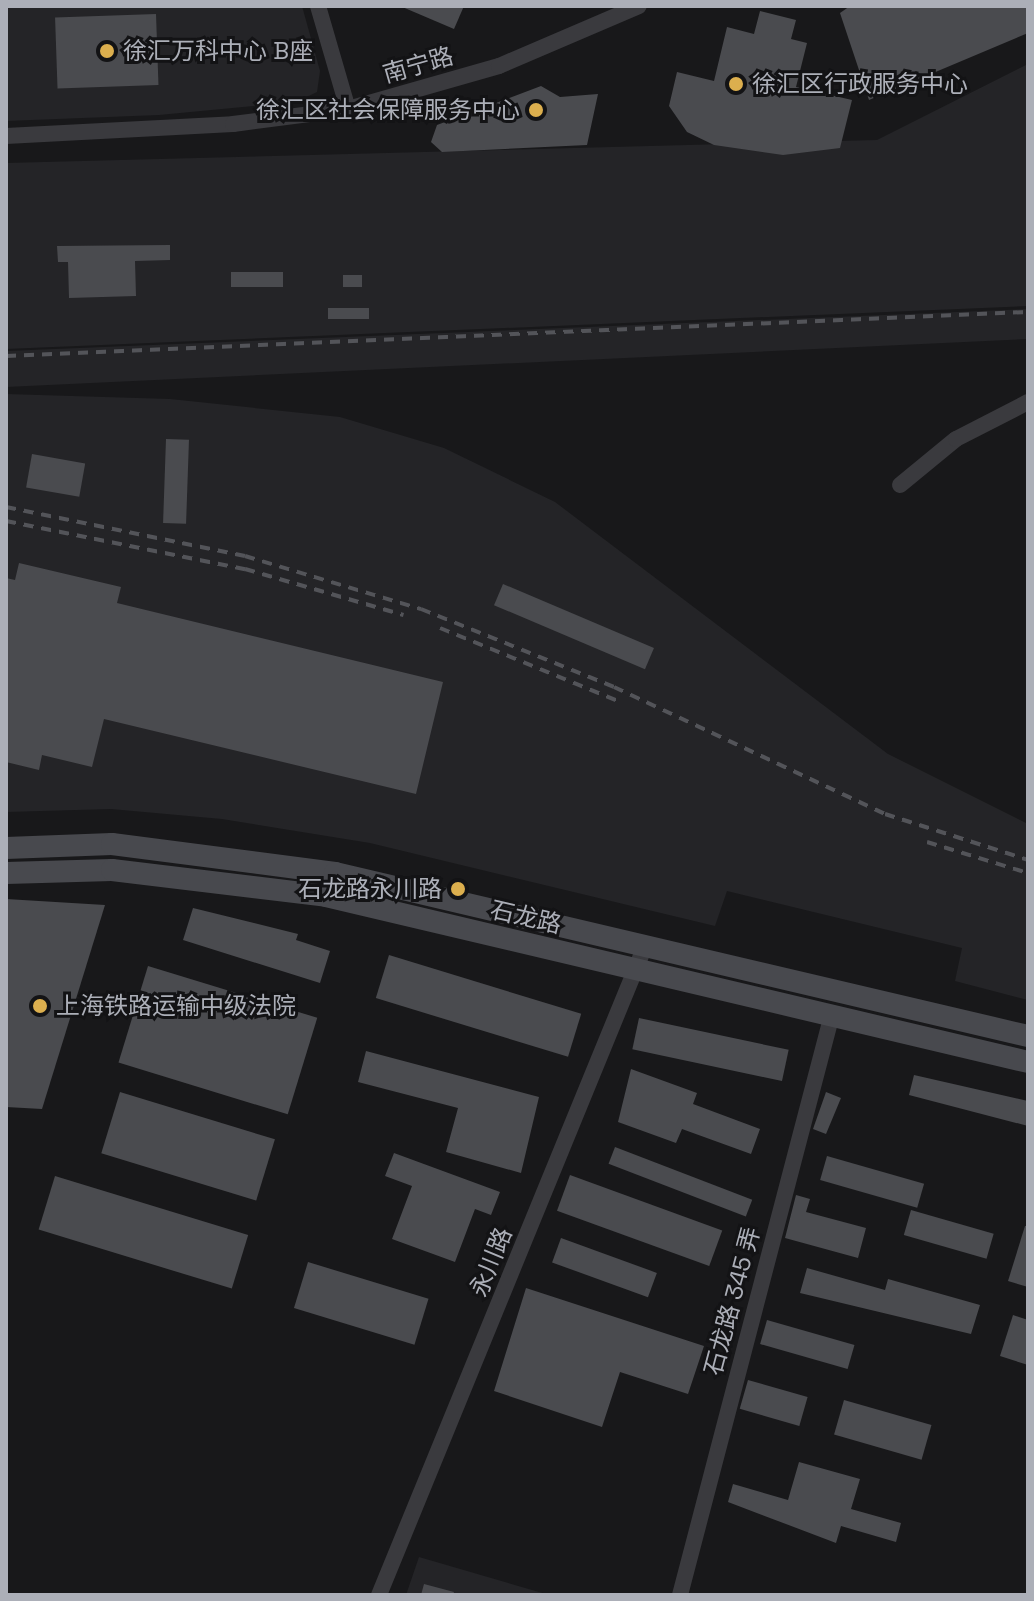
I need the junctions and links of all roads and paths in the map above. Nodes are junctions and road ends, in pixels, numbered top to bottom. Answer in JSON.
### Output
{"nodes":[{"id":1,"x":318,"y":6,"type":"edge"},
{"id":2,"x":639,"y":6,"type":"edge"},
{"id":3,"x":348,"y":109,"type":"junction"},
{"id":4,"x":6,"y":136,"type":"edge"},
{"id":5,"x":1028,"y":402,"type":"edge"},
{"id":6,"x":900,"y":485,"type":"dead end"},
{"id":7,"x":6,"y":848,"type":"edge"},
{"id":8,"x":6,"y":873,"type":"edge"},
{"id":9,"x":645,"y":946,"type":"junction"},
{"id":10,"x":635,"y":969,"type":"junction"},
{"id":11,"x":831,"y":1018,"type":"junction"},
{"id":12,"x":1028,"y":1036,"type":"edge"},
{"id":13,"x":1028,"y":1062,"type":"edge"},
{"id":14,"x":379,"y":1595,"type":"edge"},
{"id":15,"x":680,"y":1595,"type":"edge"}],
"edges":[{"from":1,"to":3,"type":"street"},
{"from":2,"to":3,"type":"street","name":"南宁路"},
{"from":3,"to":4,"type":"street","name":"南宁路"},
{"from":5,"to":6,"type":"street"},
{"from":7,"to":9,"type":"main road","name":"石龙路"},
{"from":8,"to":10,"type":"main road","name":"石龙路"},
{"from":9,"to":10,"type":"street","name":"永川路"},
{"from":9,"to":12,"type":"main road","name":"石龙路"},
{"from":10,"to":11,"type":"main road","name":"石龙路"},
{"from":10,"to":14,"type":"street","name":"永川路"},
{"from":11,"to":13,"type":"main road","name":"石龙路"},
{"from":11,"to":15,"type":"street","name":"石龙路 345 弄"}]}
